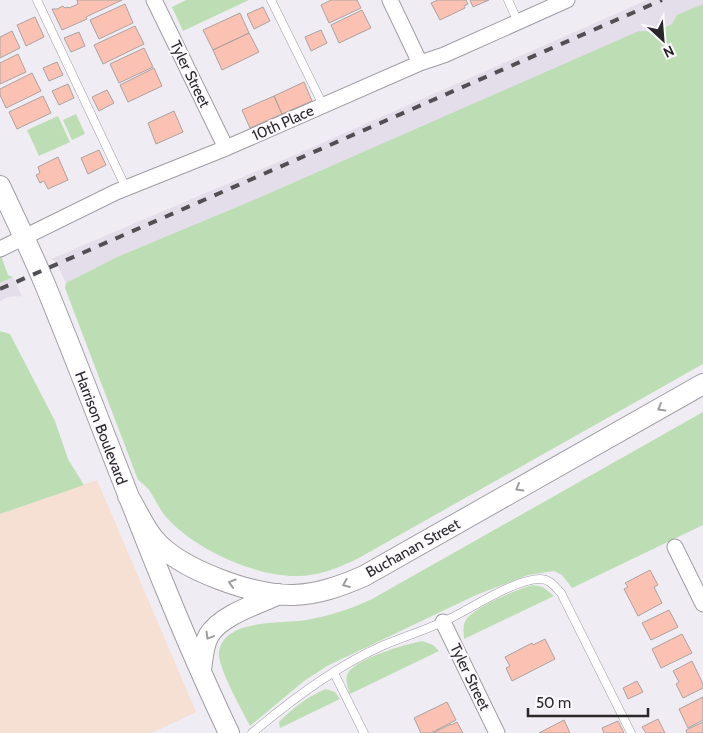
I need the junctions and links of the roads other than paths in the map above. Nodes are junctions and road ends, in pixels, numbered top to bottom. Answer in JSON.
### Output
{"nodes":[{"id":1,"x":36,"y":0,"type":"edge"},
{"id":2,"x":154,"y":0,"type":"edge"},
{"id":3,"x":271,"y":0,"type":"edge"},
{"id":4,"x":390,"y":0,"type":"edge"},
{"id":5,"x":508,"y":0,"type":"edge"},
{"id":6,"x":566,"y":0,"type":"edge"},
{"id":7,"x":518,"y":22,"type":"junction"},
{"id":8,"x":420,"y":63,"type":"junction"},
{"id":9,"x":323,"y":105,"type":"junction"},
{"id":10,"x":226,"y":148,"type":"junction"},
{"id":11,"x":0,"y":186,"type":"edge"},
{"id":12,"x":126,"y":188,"type":"junction"},
{"id":13,"x":24,"y":238,"type":"junction"},
{"id":14,"x":0,"y":249,"type":"edge"},
{"id":15,"x":703,"y":384,"type":"edge"},
{"id":16,"x":128,"y":496,"type":"junction"},
{"id":17,"x":675,"y":547,"type":"dead end"},
{"id":18,"x":279,"y":594,"type":"junction"},
{"id":19,"x":703,"y":604,"type":"edge"},
{"id":20,"x":443,"y":622,"type":"junction"},
{"id":21,"x":201,"y":671,"type":"junction"},
{"id":22,"x":334,"y":673,"type":"junction"},
{"id":23,"x":225,"y":732,"type":"edge"},
{"id":24,"x":252,"y":733,"type":"edge"},
{"id":25,"x":364,"y":733,"type":"edge"},
{"id":26,"x":497,"y":733,"type":"edge"},
{"id":27,"x":631,"y":733,"type":"edge"}],
"edges":[{"from":1,"to":12,"type":"lane"},
{"from":2,"to":10,"type":"street","name":"Tyler Street"},
{"from":3,"to":9,"type":"lane"},
{"from":4,"to":8,"type":"street"},
{"from":5,"to":7,"type":"lane"},
{"from":6,"to":7,"type":"street","name":"10th Place"},
{"from":7,"to":8,"type":"street","name":"10th Place"},
{"from":8,"to":9,"type":"street","name":"10th Place"},
{"from":9,"to":10,"type":"street","name":"10th Place"},
{"from":10,"to":12,"type":"street","name":"10th Place"},
{"from":11,"to":13,"type":"street","name":"Harrison Boulevard"},
{"from":12,"to":13,"type":"street","name":"10th Place"},
{"from":13,"to":14,"type":"street","name":"10th Place"},
{"from":13,"to":16,"type":"street","name":"Harrison Boulevard"},
{"from":15,"to":18,"type":"street","name":"Buchanan Street","one_way":true},
{"from":18,"to":16,"type":"street","name":"Buchanan Street","one_way":true},
{"from":16,"to":21,"type":"street","name":"Harrison Boulevard"},
{"from":17,"to":19,"type":"street"},
{"from":18,"to":21,"type":"street","one_way":true},
{"from":20,"to":22,"type":"lane"},
{"from":20,"to":26,"type":"street","name":"Tyler Street"},
{"from":20,"to":27,"type":"lane"},
{"from":21,"to":23,"type":"street","name":"Harrison Boulevard"},
{"from":22,"to":24,"type":"lane"},
{"from":22,"to":25,"type":"lane"}]}
